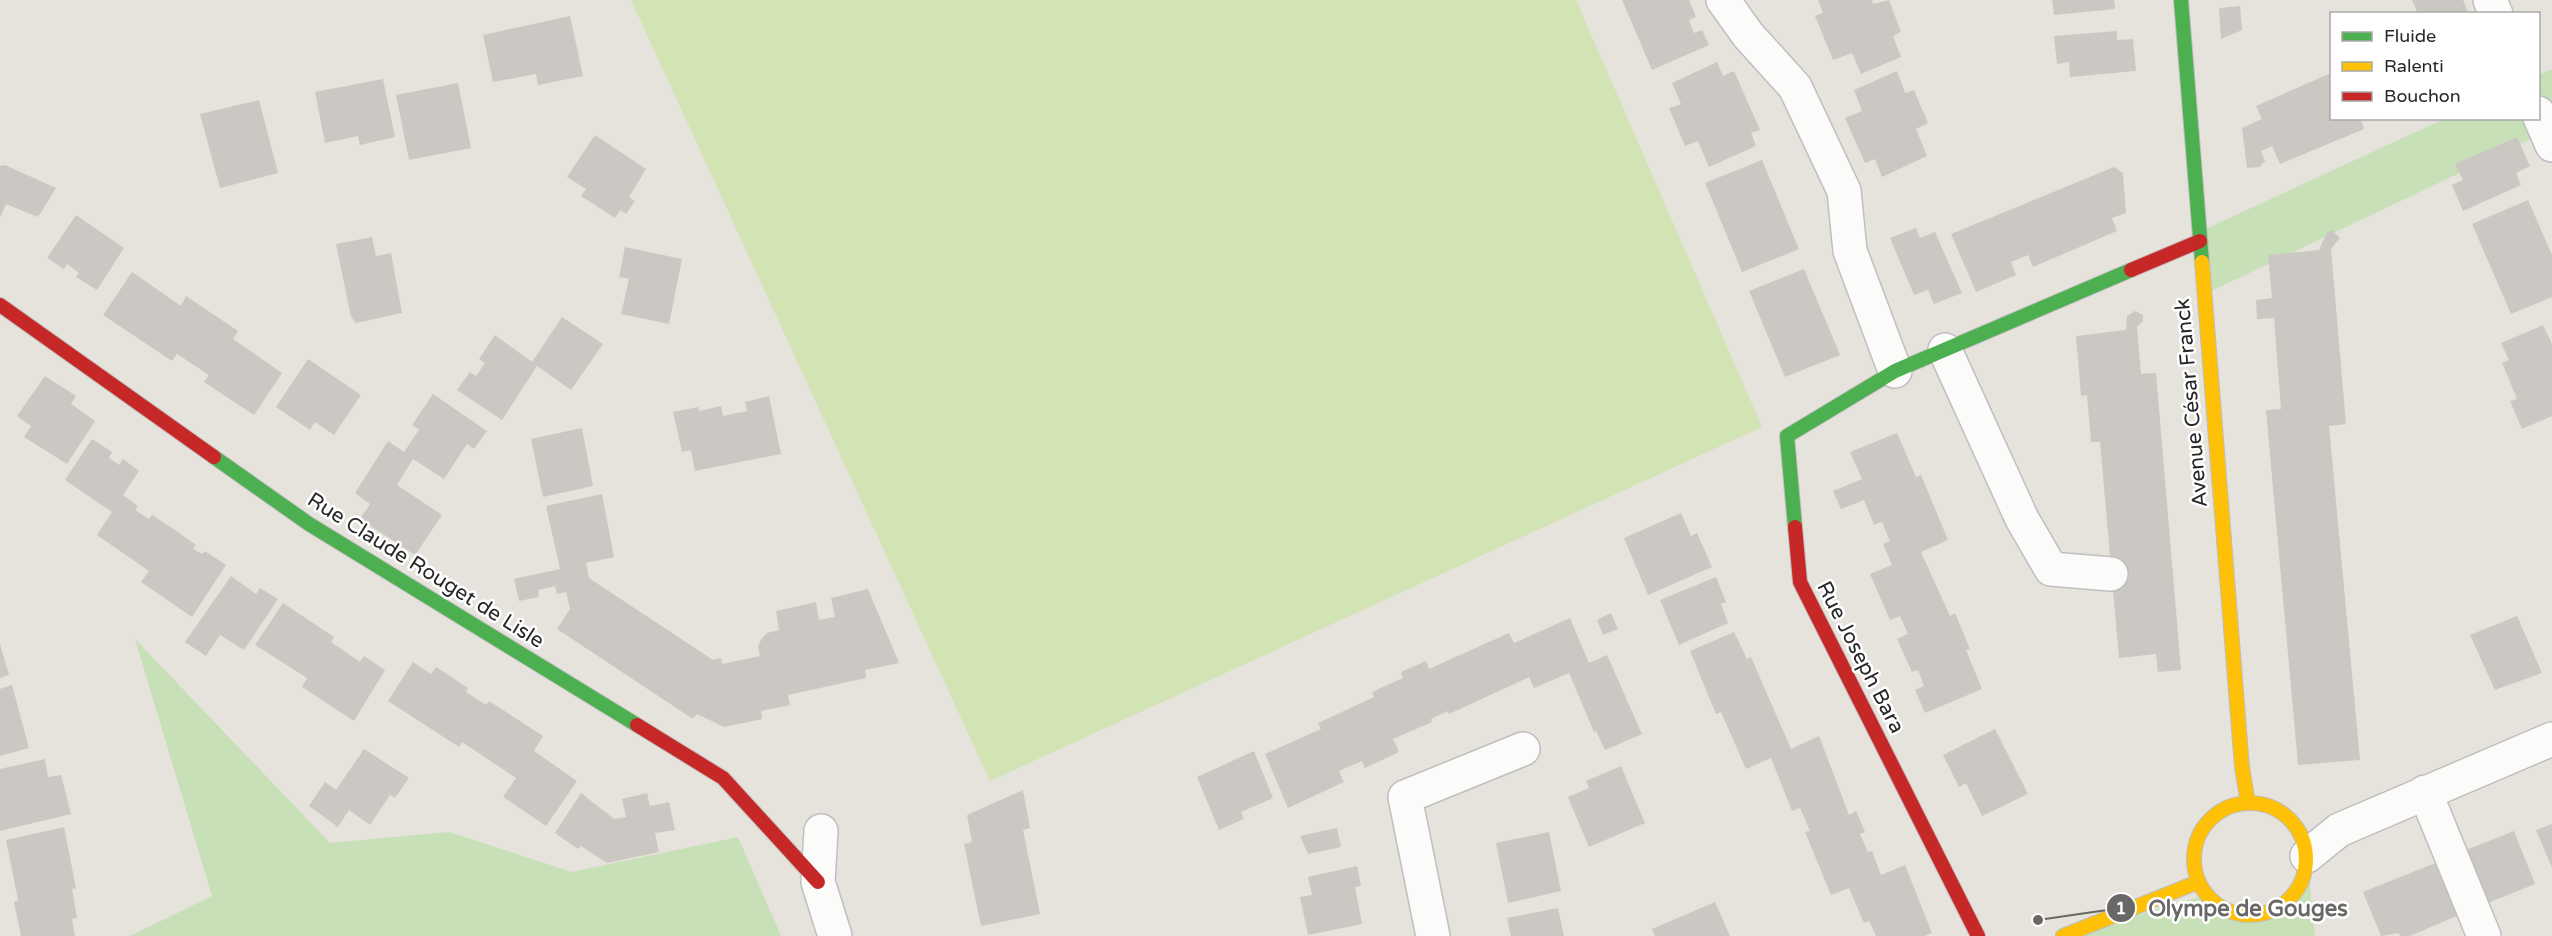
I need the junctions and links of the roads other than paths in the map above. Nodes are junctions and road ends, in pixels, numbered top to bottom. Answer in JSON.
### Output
{"nodes":[{"id":1,"x":1724,"y":0,"type":"edge"},
{"id":2,"x":2181,"y":0,"type":"edge"},
{"id":3,"x":2540,"y":118,"type":"edge"},
{"id":4,"x":2552,"y":145,"type":"edge"},
{"id":5,"x":2200,"y":241,"type":"junction"},
{"id":6,"x":0,"y":305,"type":"edge"},
{"id":7,"x":1945,"y":350,"type":"junction"},
{"id":8,"x":1895,"y":371,"type":"junction"},
{"id":9,"x":2111,"y":574,"type":"dead end"},
{"id":10,"x":2552,"y":739,"type":"edge"},
{"id":11,"x":1523,"y":749,"type":"dead end"},
{"id":12,"x":2425,"y":792,"type":"junction"},
{"id":13,"x":2248,"y":802,"type":"junction"},
{"id":14,"x":822,"y":831,"type":"dead end"},
{"id":15,"x":2307,"y":856,"type":"junction"},
{"id":16,"x":818,"y":882,"type":"junction"},
{"id":17,"x":2198,"y":882,"type":"junction"},
{"id":18,"x":835,"y":936,"type":"edge"},
{"id":19,"x":1433,"y":936,"type":"edge"},
{"id":20,"x":1978,"y":936,"type":"edge"},
{"id":21,"x":2063,"y":936,"type":"edge"},
{"id":22,"x":2484,"y":936,"type":"edge"}],
"edges":[{"from":1,"to":8,"type":"street"},
{"from":2,"to":5,"type":"street","name":"Avenue César Franck"},
{"from":3,"to":4,"type":"street"},
{"from":5,"to":7,"type":"street","name":"Rue Joseph Bara"},
{"from":5,"to":13,"type":"street","name":"Avenue César Franck"},
{"from":6,"to":16,"type":"street","name":"Rue Claude Rouget de Lisle"},
{"from":7,"to":8,"type":"street","name":"Rue Joseph Bara"},
{"from":7,"to":9,"type":"street"},
{"from":8,"to":20,"type":"street","name":"Rue Joseph Bara"},
{"from":10,"to":12,"type":"street"},
{"from":11,"to":19,"type":"street"},
{"from":12,"to":15,"type":"street"},
{"from":12,"to":22,"type":"street"},
{"from":13,"to":15,"type":"street"},
{"from":13,"to":17,"type":"street"},
{"from":14,"to":16,"type":"street"},
{"from":15,"to":17,"type":"street"},
{"from":16,"to":18,"type":"street"},
{"from":17,"to":21,"type":"street"}]}
